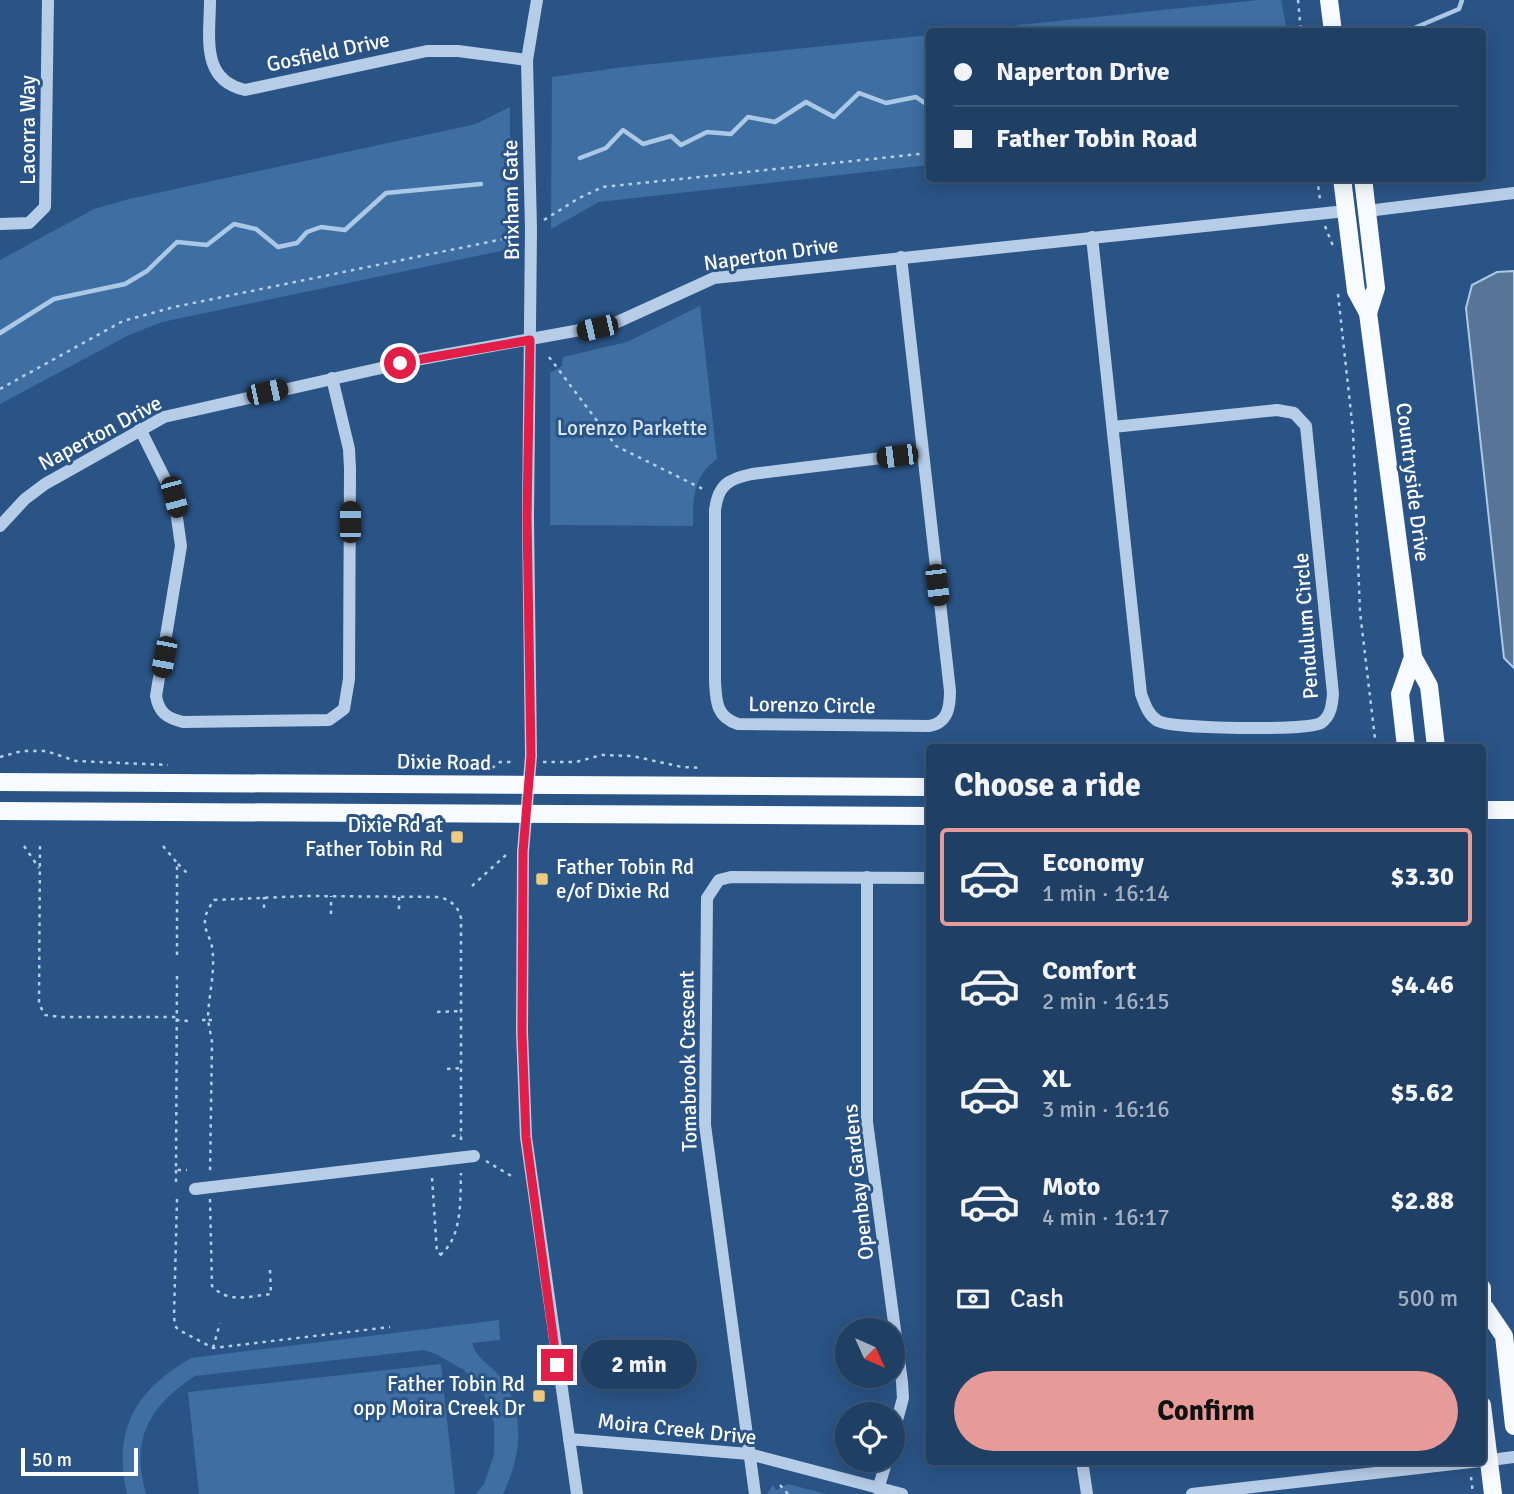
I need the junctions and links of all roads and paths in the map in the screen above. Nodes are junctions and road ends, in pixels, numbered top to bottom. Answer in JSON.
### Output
{"nodes":[{"id":1,"x":48,"y":0,"type":"edge"},
{"id":2,"x":210,"y":0,"type":"edge"},
{"id":3,"x":537,"y":0,"type":"edge"},
{"id":4,"x":1298,"y":0,"type":"edge"},
{"id":5,"x":1329,"y":0,"type":"edge"},
{"id":6,"x":1301,"y":28,"type":"edge"},
{"id":7,"x":1332,"y":28,"type":"edge"},
{"id":8,"x":527,"y":60,"type":"junction"},
{"id":9,"x":926,"y":153,"type":"edge"},
{"id":10,"x":1317,"y":182,"type":"edge"},
{"id":11,"x":1342,"y":182,"type":"edge"},
{"id":12,"x":1363,"y":182,"type":"edge"},
{"id":13,"x":1318,"y":189,"type":"dead end"},
{"id":14,"x":1514,"y":193,"type":"edge"},
{"id":15,"x":1346,"y":211,"type":"junction"},
{"id":16,"x":1367,"y":211,"type":"junction"},
{"id":17,"x":0,"y":224,"type":"edge"},
{"id":18,"x":531,"y":229,"type":"junction"},
{"id":19,"x":1326,"y":230,"type":"dead end"},
{"id":20,"x":1092,"y":237,"type":"junction"},
{"id":21,"x":901,"y":257,"type":"junction"},
{"id":22,"x":1334,"y":258,"type":"dead end"},
{"id":23,"x":1337,"y":284,"type":"dead end"},
{"id":24,"x":1368,"y":313,"type":"junction"},
{"id":25,"x":530,"y":340,"type":"junction"},
{"id":26,"x":549,"y":357,"type":"dead end"},
{"id":27,"x":332,"y":378,"type":"junction"},
{"id":28,"x":0,"y":389,"type":"edge"},
{"id":29,"x":1113,"y":427,"type":"junction"},
{"id":30,"x":140,"y":429,"type":"junction"},
{"id":31,"x":922,"y":453,"type":"junction"},
{"id":32,"x":705,"y":490,"type":"dead end"},
{"id":33,"x":0,"y":526,"type":"edge"},
{"id":34,"x":1413,"y":657,"type":"junction"},
{"id":35,"x":1376,"y":744,"type":"edge"},
{"id":36,"x":1406,"y":744,"type":"edge"},
{"id":37,"x":1436,"y":744,"type":"edge"},
{"id":38,"x":0,"y":757,"type":"edge"},
{"id":39,"x":565,"y":762,"type":"dead end"},
{"id":40,"x":124,"y":763,"type":"dead end"},
{"id":41,"x":704,"y":768,"type":"dead end"},
{"id":42,"x":0,"y":782,"type":"edge"},
{"id":43,"x":528,"y":785,"type":"junction"},
{"id":44,"x":926,"y":787,"type":"edge"},
{"id":45,"x":1486,"y":810,"type":"edge"},
{"id":46,"x":1514,"y":810,"type":"edge"},
{"id":47,"x":0,"y":811,"type":"edge"},
{"id":48,"x":526,"y":814,"type":"junction"},
{"id":49,"x":926,"y":816,"type":"edge"},
{"id":50,"x":24,"y":846,"type":"dead end"},
{"id":51,"x":40,"y":846,"type":"dead end"},
{"id":52,"x":163,"y":846,"type":"dead end"},
{"id":53,"x":506,"y":854,"type":"dead end"},
{"id":54,"x":177,"y":863,"type":"junction"},
{"id":55,"x":39,"y":868,"type":"junction"},
{"id":56,"x":188,"y":874,"type":"dead end"},
{"id":57,"x":867,"y":877,"type":"junction"},
{"id":58,"x":926,"y":878,"type":"edge"},
{"id":59,"x":472,"y":886,"type":"dead end"},
{"id":60,"x":331,"y":896,"type":"junction"},
{"id":61,"x":264,"y":897,"type":"junction"},
{"id":62,"x":399,"y":897,"type":"junction"},
{"id":63,"x":264,"y":908,"type":"dead end"},
{"id":64,"x":399,"y":909,"type":"dead end"},
{"id":65,"x":331,"y":914,"type":"dead end"},
{"id":66,"x":177,"y":957,"type":"dead end"},
{"id":67,"x":177,"y":976,"type":"dead end"},
{"id":68,"x":462,"y":1011,"type":"junction"},
{"id":69,"x":437,"y":1012,"type":"dead end"},
{"id":70,"x":176,"y":1019,"type":"junction"},
{"id":71,"x":202,"y":1020,"type":"dead end"},
{"id":72,"x":210,"y":1020,"type":"junction"},
{"id":73,"x":188,"y":1021,"type":"dead end"},
{"id":74,"x":461,"y":1068,"type":"junction"},
{"id":75,"x":447,"y":1069,"type":"dead end"},
{"id":76,"x":461,"y":1135,"type":"junction"},
{"id":77,"x":452,"y":1136,"type":"dead end"},
{"id":78,"x":473,"y":1158,"type":"junction"},
{"id":79,"x":176,"y":1170,"type":"junction"},
{"id":80,"x":187,"y":1170,"type":"dead end"},
{"id":81,"x":432,"y":1178,"type":"dead end"},
{"id":82,"x":513,"y":1178,"type":"dead end"},
{"id":83,"x":176,"y":1184,"type":"dead end"},
{"id":84,"x":210,"y":1187,"type":"junction"},
{"id":85,"x":194,"y":1189,"type":"dead end"},
{"id":86,"x":177,"y":1199,"type":"dead end"},
{"id":87,"x":270,"y":1270,"type":"dead end"},
{"id":88,"x":1486,"y":1315,"type":"edge"},
{"id":89,"x":220,"y":1323,"type":"dead end"},
{"id":90,"x":390,"y":1327,"type":"dead end"},
{"id":91,"x":214,"y":1349,"type":"junction"},
{"id":92,"x":902,"y":1402,"type":"edge"},
{"id":93,"x":1514,"y":1426,"type":"edge"},
{"id":94,"x":569,"y":1439,"type":"junction"},
{"id":95,"x":750,"y":1454,"type":"junction"},
{"id":96,"x":1514,"y":1457,"type":"edge"},
{"id":97,"x":1486,"y":1461,"type":"edge"},
{"id":98,"x":1083,"y":1465,"type":"edge"},
{"id":99,"x":1453,"y":1465,"type":"edge"},
{"id":100,"x":1485,"y":1465,"type":"edge"},
{"id":101,"x":883,"y":1472,"type":"edge"},
{"id":102,"x":780,"y":1485,"type":"dead end"},
{"id":103,"x":878,"y":1489,"type":"junction"},
{"id":104,"x":1262,"y":1490,"type":"edge"},
{"id":105,"x":577,"y":1494,"type":"edge"},
{"id":106,"x":755,"y":1494,"type":"edge"},
{"id":107,"x":788,"y":1494,"type":"edge"},
{"id":108,"x":902,"y":1494,"type":"edge"},
{"id":109,"x":1087,"y":1494,"type":"edge"},
{"id":110,"x":1192,"y":1494,"type":"edge"},
{"id":111,"x":1493,"y":1494,"type":"edge"}],
"edges":[{"from":1,"to":17,"type":"street","name":"Lacorra Way"},
{"from":2,"to":8,"type":"street","name":"Gosfield Drive"},
{"from":3,"to":8,"type":"street","name":"Brixham Gate"},
{"from":4,"to":6,"type":"path"},
{"from":5,"to":7,"type":"main road"},
{"from":8,"to":18,"type":"street","name":"Brixham Gate"},
{"from":9,"to":18,"type":"path"},
{"from":10,"to":13,"type":"path"},
{"from":11,"to":15,"type":"main road","name":"Countryside Drive"},
{"from":12,"to":16,"type":"main road","name":"Countryside Drive"},
{"from":14,"to":16,"type":"street"},
{"from":15,"to":20,"type":"street","name":"Naperton Drive"},
{"from":15,"to":24,"type":"main road","name":"Countryside Drive"},
{"from":16,"to":24,"type":"main road","name":"Countryside Drive"},
{"from":18,"to":25,"type":"street","name":"Brixham Gate"},
{"from":18,"to":28,"type":"path"},
{"from":19,"to":22,"type":"path"},
{"from":20,"to":21,"type":"street","name":"Naperton Drive"},
{"from":20,"to":29,"type":"street","name":"Pendulum Circle"},
{"from":21,"to":25,"type":"street","name":"Naperton Drive"},
{"from":21,"to":31,"type":"street","name":"Lorenzo Circle"},
{"from":23,"to":35,"type":"path"},
{"from":24,"to":34,"type":"main road","name":"Countryside Drive"},
{"from":25,"to":27,"type":"street","name":"Naperton Drive"},
{"from":25,"to":43,"type":"street","name":"Brixham Gate"},
{"from":26,"to":32,"type":"path"},
{"from":27,"to":30,"type":"street","name":"Naperton Drive"},
{"from":27,"to":30,"type":"street"},
{"from":29,"to":29,"type":"street","name":"Pendulum Circle"},
{"from":30,"to":33,"type":"street","name":"Naperton Drive"},
{"from":31,"to":31,"type":"street","name":"Lorenzo Circle"},
{"from":34,"to":36,"type":"main road","name":"Countryside Drive"},
{"from":34,"to":37,"type":"main road","name":"Countryside Drive"},
{"from":38,"to":40,"type":"path"},
{"from":39,"to":41,"type":"path"},
{"from":42,"to":43,"type":"main road","name":"Dixie Road"},
{"from":43,"to":44,"type":"main road","name":"Dixie Road"},
{"from":43,"to":48,"type":"street","name":"Brixham Gate"},
{"from":45,"to":46,"type":"main road"},
{"from":47,"to":48,"type":"main road"},
{"from":48,"to":49,"type":"main road"},
{"from":48,"to":94,"type":"street","name":"Brixham Gate"},
{"from":50,"to":55,"type":"path"},
{"from":51,"to":55,"type":"path"},
{"from":52,"to":54,"type":"path"},
{"from":53,"to":59,"type":"path"},
{"from":54,"to":56,"type":"path"},
{"from":54,"to":66,"type":"path"},
{"from":55,"to":70,"type":"path"},
{"from":57,"to":58,"type":"street","name":"Tomabrook Crescent"},
{"from":57,"to":92,"type":"street","name":"Openbay Gardens"},
{"from":57,"to":95,"type":"street","name":"Tomabrook Crescent"},
{"from":60,"to":61,"type":"path"},
{"from":60,"to":62,"type":"path"},
{"from":60,"to":65,"type":"path"},
{"from":61,"to":63,"type":"path"},
{"from":61,"to":72,"type":"path"},
{"from":62,"to":64,"type":"path"},
{"from":62,"to":68,"type":"path"},
{"from":67,"to":70,"type":"path"},
{"from":68,"to":69,"type":"path"},
{"from":68,"to":74,"type":"path"},
{"from":70,"to":73,"type":"path"},
{"from":70,"to":79,"type":"path"},
{"from":71,"to":72,"type":"path"},
{"from":72,"to":84,"type":"path"},
{"from":74,"to":75,"type":"path"},
{"from":74,"to":76,"type":"path"},
{"from":76,"to":77,"type":"path"},
{"from":76,"to":78,"type":"path"},
{"from":78,"to":81,"type":"path"},
{"from":78,"to":82,"type":"path"},
{"from":78,"to":84,"type":"street"},
{"from":79,"to":80,"type":"path"},
{"from":79,"to":83,"type":"path"},
{"from":84,"to":85,"type":"street"},
{"from":84,"to":87,"type":"path"},
{"from":86,"to":91,"type":"path"},
{"from":88,"to":93,"type":"main road"},
{"from":89,"to":91,"type":"path"},
{"from":90,"to":91,"type":"path"},
{"from":94,"to":95,"type":"street","name":"Moira Creek Drive"},
{"from":94,"to":105,"type":"street","name":"Brixham Gate"},
{"from":95,"to":103,"type":"street","name":"Moira Creek Drive"},
{"from":95,"to":106,"type":"street","name":"Tomabrook Crescent"},
{"from":96,"to":97,"type":"street"},
{"from":98,"to":109,"type":"street"},
{"from":99,"to":104,"type":"street"},
{"from":100,"to":111,"type":"main road"},
{"from":101,"to":103,"type":"street"},
{"from":102,"to":107,"type":"path"},
{"from":103,"to":108,"type":"street","name":"Moira Creek Drive"},
{"from":104,"to":110,"type":"street"}]}
